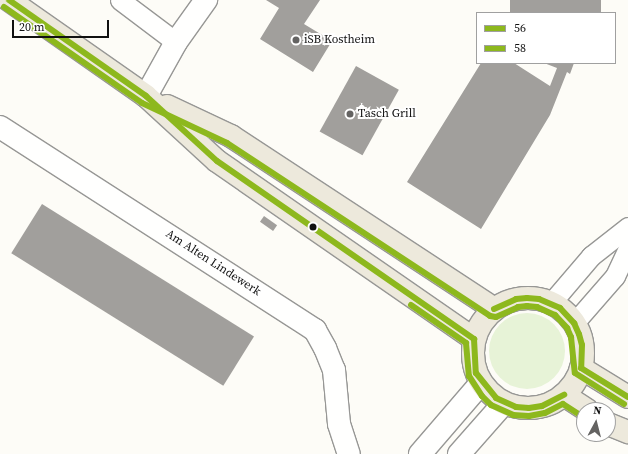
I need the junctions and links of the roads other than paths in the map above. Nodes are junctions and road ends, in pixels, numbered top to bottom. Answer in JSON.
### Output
{"nodes":[{"id":1,"x":9,"y":0,"type":"edge"},
{"id":2,"x":120,"y":0,"type":"edge"},
{"id":3,"x":206,"y":0,"type":"edge"},
{"id":4,"x":176,"y":42,"type":"junction"},
{"id":5,"x":146,"y":96,"type":"junction"},
{"id":6,"x":3,"y":135,"type":"edge"},
{"id":7,"x":628,"y":228,"type":"edge"},
{"id":8,"x":628,"y":248,"type":"edge"},
{"id":9,"x":551,"y":303,"type":"junction"},
{"id":10,"x":494,"y":309,"type":"junction"},
{"id":11,"x":574,"y":323,"type":"junction"},
{"id":12,"x":474,"y":339,"type":"junction"},
{"id":13,"x":581,"y":368,"type":"junction"},
{"id":14,"x":481,"y":383,"type":"junction"},
{"id":15,"x":564,"y":395,"type":"junction"},
{"id":16,"x":628,"y":397,"type":"edge"},
{"id":17,"x":504,"y":403,"type":"junction"},
{"id":18,"x":576,"y":403,"type":"edge"},
{"id":19,"x":616,"y":427,"type":"edge"},
{"id":20,"x":628,"y":432,"type":"edge"},
{"id":21,"x":349,"y":454,"type":"edge"},
{"id":22,"x":420,"y":454,"type":"edge"},
{"id":23,"x":459,"y":454,"type":"edge"}],
"edges":[{"from":1,"to":5,"type":"main road"},
{"from":2,"to":4,"type":"lane"},
{"from":3,"to":4,"type":"street"},
{"from":4,"to":5,"type":"street"},
{"from":5,"to":10,"type":"main road"},
{"from":5,"to":12,"type":"main road"},
{"from":6,"to":21,"type":"street","name":"Am Alten Lindewerk"},
{"from":7,"to":9,"type":"lane"},
{"from":8,"to":11,"type":"lane"},
{"from":9,"to":10,"type":"main road"},
{"from":9,"to":11,"type":"main road"},
{"from":10,"to":12,"type":"main road"},
{"from":11,"to":13,"type":"main road"},
{"from":12,"to":14,"type":"main road"},
{"from":13,"to":15,"type":"main road"},
{"from":13,"to":16,"type":"main road"},
{"from":14,"to":17,"type":"main road"},
{"from":14,"to":22,"type":"street"},
{"from":15,"to":17,"type":"main road"},
{"from":15,"to":18,"type":"main road"},
{"from":17,"to":23,"type":"street"},
{"from":19,"to":20,"type":"main road"}]}
